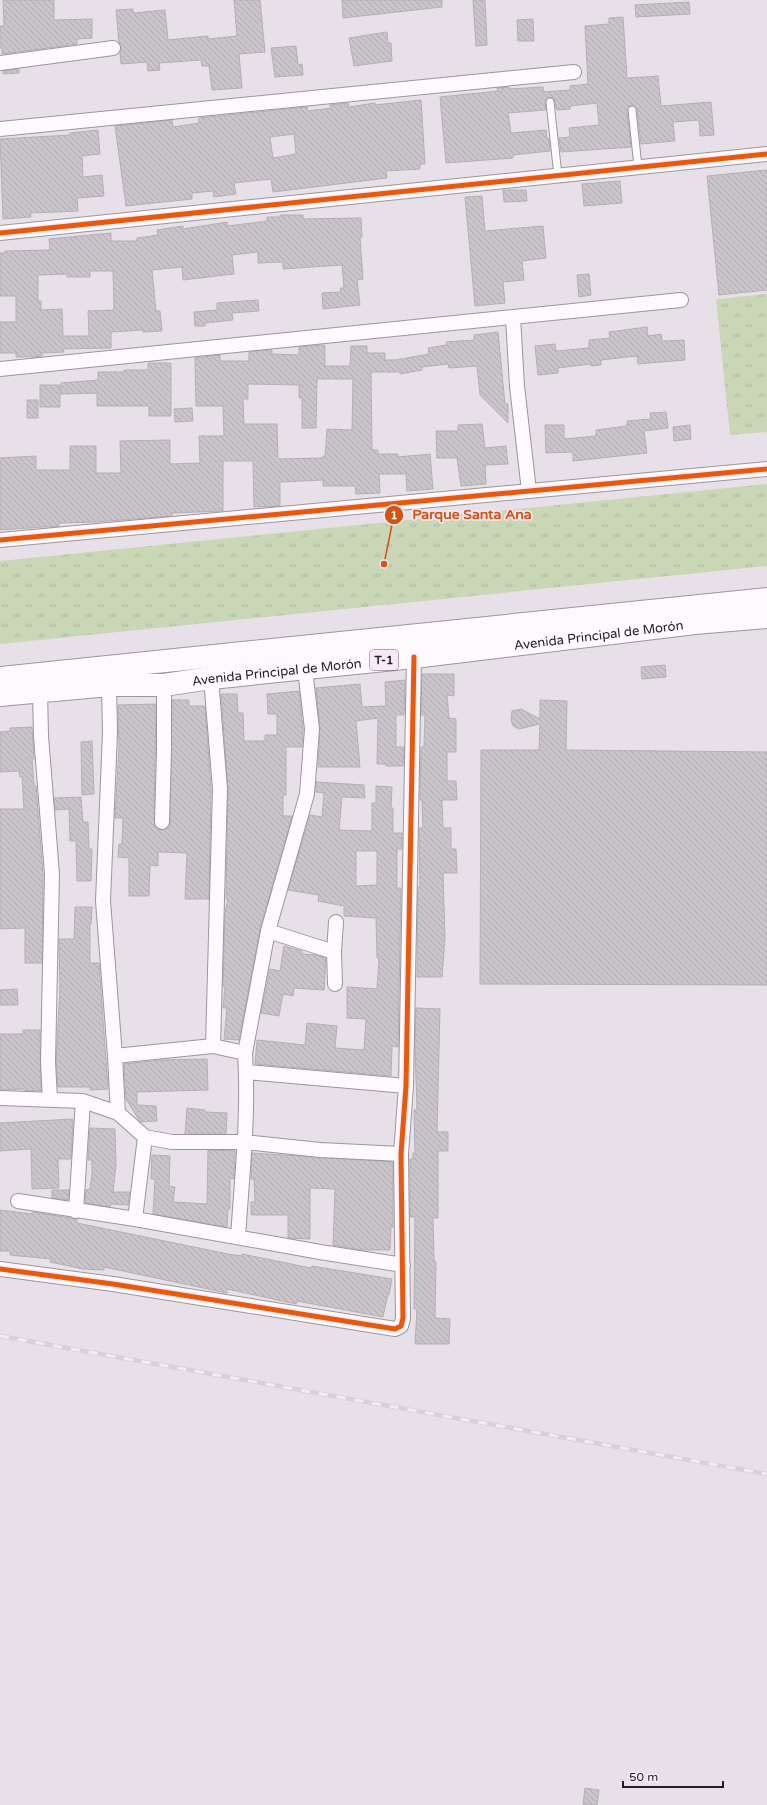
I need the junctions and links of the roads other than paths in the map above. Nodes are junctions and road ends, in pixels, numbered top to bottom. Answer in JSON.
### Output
{"nodes":[{"id":1,"x":113,"y":48,"type":"dead end"},
{"id":2,"x":0,"y":63,"type":"edge"},
{"id":3,"x":574,"y":72,"type":"dead end"},
{"id":4,"x":550,"y":102,"type":"dead end"},
{"id":5,"x":632,"y":110,"type":"dead end"},
{"id":6,"x":0,"y":129,"type":"edge"},
{"id":7,"x":767,"y":154,"type":"edge"},
{"id":8,"x":638,"y":167,"type":"junction"},
{"id":9,"x":558,"y":176,"type":"junction"},
{"id":10,"x":0,"y":233,"type":"edge"},
{"id":11,"x":680,"y":300,"type":"dead end"},
{"id":12,"x":513,"y":317,"type":"junction"},
{"id":13,"x":0,"y":369,"type":"edge"},
{"id":14,"x":767,"y":469,"type":"edge"},
{"id":15,"x":529,"y":491,"type":"junction"},
{"id":16,"x":0,"y":540,"type":"edge"},
{"id":17,"x":767,"y":599,"type":"edge"},
{"id":18,"x":767,"y":617,"type":"edge"},
{"id":19,"x":414,"y":657,"type":"junction"},
{"id":20,"x":305,"y":668,"type":"junction"},
{"id":21,"x":0,"y":678,"type":"edge"},
{"id":22,"x":211,"y":678,"type":"junction"},
{"id":23,"x":108,"y":685,"type":"junction"},
{"id":24,"x":164,"y":685,"type":"junction"},
{"id":25,"x":40,"y":691,"type":"junction"},
{"id":26,"x":0,"y":695,"type":"edge"},
{"id":27,"x":162,"y":822,"type":"dead end"},
{"id":28,"x":336,"y":922,"type":"dead end"},
{"id":29,"x":268,"y":932,"type":"junction"},
{"id":30,"x":334,"y":952,"type":"junction"},
{"id":31,"x":335,"y":984,"type":"dead end"},
{"id":32,"x":213,"y":1046,"type":"junction"},
{"id":33,"x":245,"y":1053,"type":"junction"},
{"id":34,"x":115,"y":1056,"type":"junction"},
{"id":35,"x":246,"y":1072,"type":"junction"},
{"id":36,"x":406,"y":1086,"type":"junction"},
{"id":37,"x":0,"y":1098,"type":"edge"},
{"id":38,"x":50,"y":1099,"type":"junction"},
{"id":39,"x":83,"y":1101,"type":"junction"},
{"id":40,"x":118,"y":1113,"type":"junction"},
{"id":41,"x":145,"y":1137,"type":"junction"},
{"id":42,"x":244,"y":1142,"type":"junction"},
{"id":43,"x":400,"y":1154,"type":"junction"},
{"id":44,"x":18,"y":1201,"type":"dead end"},
{"id":45,"x":76,"y":1211,"type":"junction"},
{"id":46,"x":135,"y":1220,"type":"junction"},
{"id":47,"x":238,"y":1237,"type":"junction"},
{"id":48,"x":403,"y":1265,"type":"junction"},
{"id":49,"x":0,"y":1269,"type":"edge"}],
"edges":[{"from":1,"to":2,"type":"street"},
{"from":3,"to":6,"type":"street"},
{"from":4,"to":9,"type":"lane"},
{"from":5,"to":8,"type":"lane"},
{"from":7,"to":8,"type":"street"},
{"from":8,"to":9,"type":"street"},
{"from":9,"to":10,"type":"street"},
{"from":11,"to":12,"type":"street"},
{"from":12,"to":13,"type":"street"},
{"from":12,"to":15,"type":"street"},
{"from":14,"to":15,"type":"street"},
{"from":15,"to":16,"type":"street"},
{"from":17,"to":21,"type":"main road","name":"Avenida Principal de Morón","number":"T-1"},
{"from":18,"to":19,"type":"main road","name":"Avenida Principal de Morón","number":"T-1"},
{"from":19,"to":20,"type":"main road","name":"Avenida Principal de Morón","number":"T-1"},
{"from":19,"to":36,"type":"street"},
{"from":20,"to":22,"type":"main road","name":"Avenida Principal de Morón","number":"T-1"},
{"from":20,"to":29,"type":"street"},
{"from":22,"to":24,"type":"main road","name":"Avenida Principal de Morón","number":"T-1"},
{"from":22,"to":32,"type":"street"},
{"from":23,"to":24,"type":"main road","name":"Avenida Principal de Morón","number":"T-1"},
{"from":23,"to":25,"type":"main road","name":"Avenida Principal de Morón","number":"T-1"},
{"from":23,"to":34,"type":"street"},
{"from":24,"to":27,"type":"street"},
{"from":25,"to":26,"type":"main road","name":"Avenida Principal de Morón","number":"T-1"},
{"from":25,"to":38,"type":"street"},
{"from":28,"to":30,"type":"street"},
{"from":29,"to":30,"type":"street"},
{"from":29,"to":33,"type":"street"},
{"from":30,"to":31,"type":"street"},
{"from":32,"to":33,"type":"street"},
{"from":32,"to":34,"type":"street"},
{"from":33,"to":35,"type":"street"},
{"from":34,"to":40,"type":"street"},
{"from":35,"to":36,"type":"street"},
{"from":35,"to":42,"type":"street"},
{"from":36,"to":43,"type":"street"},
{"from":37,"to":38,"type":"street"},
{"from":38,"to":39,"type":"street"},
{"from":39,"to":40,"type":"street"},
{"from":39,"to":45,"type":"street"},
{"from":40,"to":41,"type":"street"},
{"from":41,"to":42,"type":"street"},
{"from":41,"to":46,"type":"street"},
{"from":42,"to":43,"type":"street"},
{"from":42,"to":47,"type":"street"},
{"from":43,"to":48,"type":"street"},
{"from":44,"to":45,"type":"street"},
{"from":45,"to":46,"type":"street"},
{"from":46,"to":47,"type":"street"},
{"from":47,"to":48,"type":"street"},
{"from":48,"to":49,"type":"street"}]}
